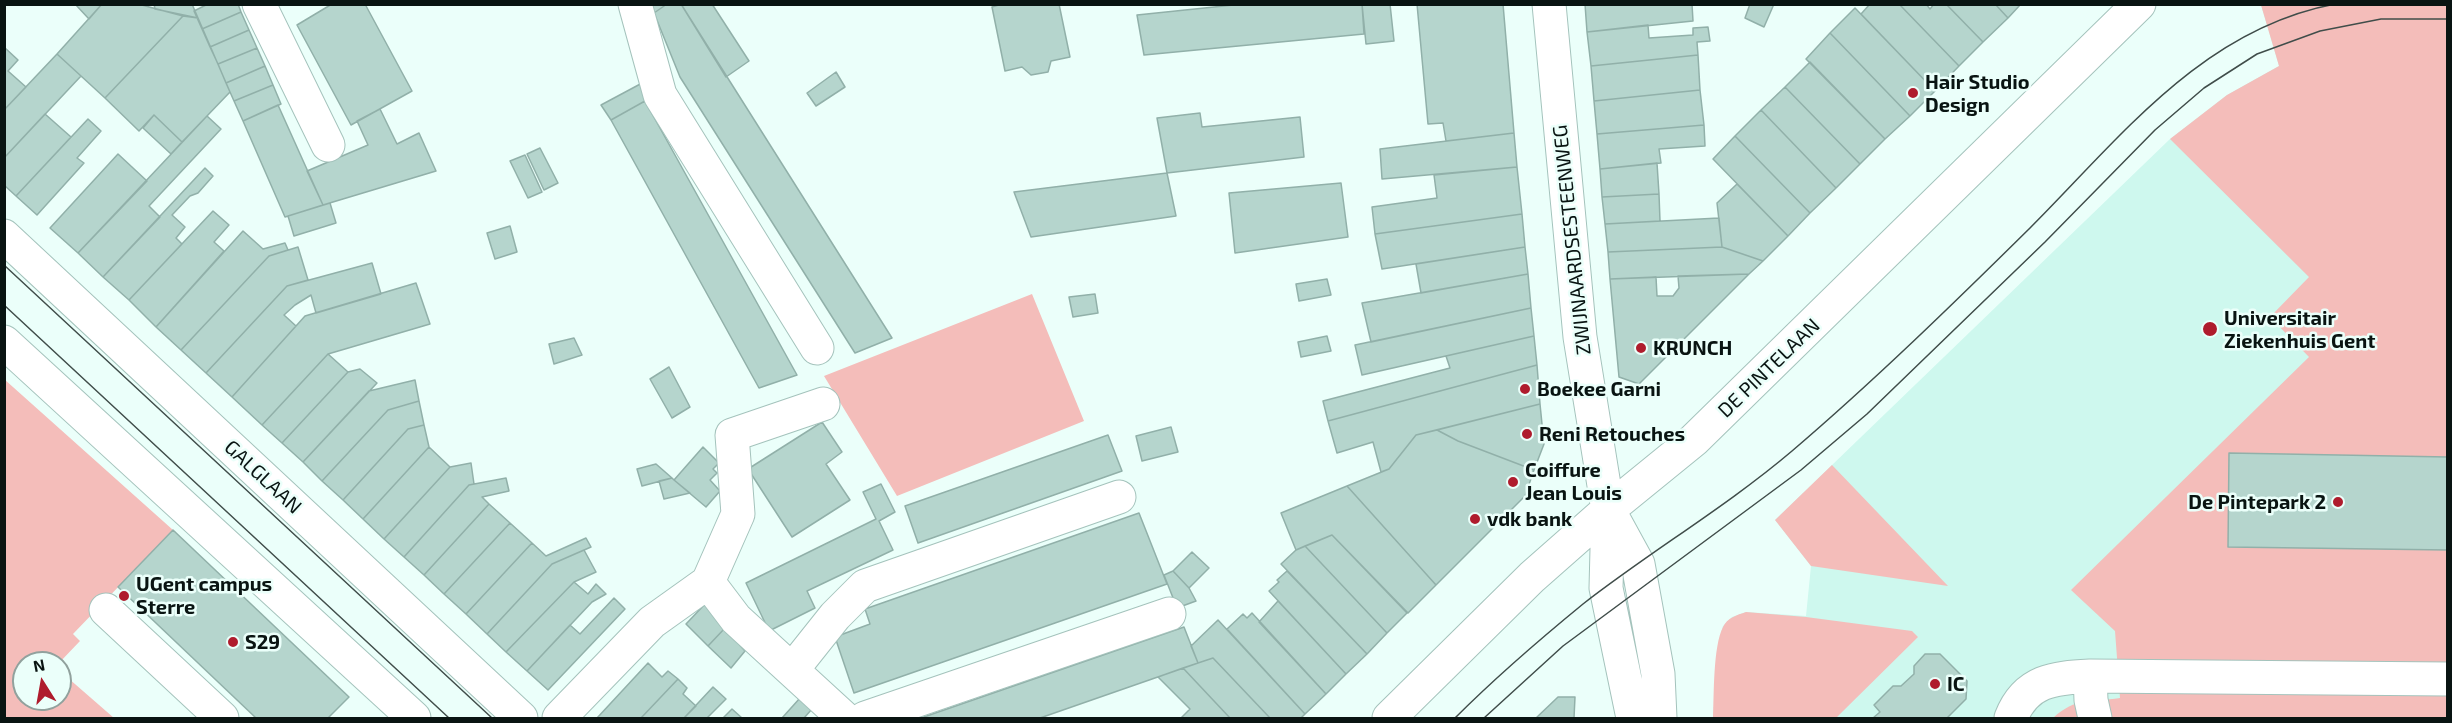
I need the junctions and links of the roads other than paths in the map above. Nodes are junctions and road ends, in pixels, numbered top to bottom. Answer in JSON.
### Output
{"nodes":[{"id":1,"x":259,"y":4,"type":"edge"},
{"id":2,"x":635,"y":4,"type":"edge"},
{"id":3,"x":1549,"y":4,"type":"edge"},
{"id":4,"x":2139,"y":4,"type":"edge"},
{"id":5,"x":328,"y":145,"type":"dead end"},
{"id":6,"x":4,"y":236,"type":"edge"},
{"id":7,"x":4,"y":342,"type":"edge"},
{"id":8,"x":817,"y":348,"type":"dead end"},
{"id":9,"x":823,"y":404,"type":"dead end"},
{"id":10,"x":1119,"y":497,"type":"dead end"},
{"id":11,"x":1608,"y":510,"type":"junction"},
{"id":12,"x":708,"y":582,"type":"junction"},
{"id":13,"x":106,"y":610,"type":"dead end"},
{"id":14,"x":1169,"y":614,"type":"dead end"},
{"id":15,"x":792,"y":670,"type":"junction"},
{"id":16,"x":2090,"y":676,"type":"junction"},
{"id":17,"x":2448,"y":680,"type":"edge"},
{"id":18,"x":222,"y":718,"type":"edge"},
{"id":19,"x":414,"y":718,"type":"edge"},
{"id":20,"x":521,"y":718,"type":"edge"},
{"id":21,"x":559,"y":718,"type":"edge"},
{"id":22,"x":844,"y":718,"type":"edge"},
{"id":23,"x":865,"y":718,"type":"edge"},
{"id":24,"x":1389,"y":718,"type":"edge"},
{"id":25,"x":1633,"y":718,"type":"edge"},
{"id":26,"x":1660,"y":718,"type":"edge"},
{"id":27,"x":2012,"y":718,"type":"edge"},
{"id":28,"x":2096,"y":718,"type":"edge"}],
"edges":[{"from":1,"to":5,"type":"street"},
{"from":2,"to":8,"type":"street"},
{"from":3,"to":11,"type":"street","name":"ZWIJNAARDSESTEENWEG"},
{"from":4,"to":11,"type":"street","name":"DE PINTELAAN"},
{"from":6,"to":20,"type":"street","name":"GALGLAAN"},
{"from":7,"to":19,"type":"street"},
{"from":9,"to":12,"type":"street"},
{"from":10,"to":15,"type":"street"},
{"from":11,"to":24,"type":"street","name":"DE PINTELAAN"},
{"from":11,"to":25,"type":"street","name":"ZWIJNAARDSESTEENWEG"},
{"from":11,"to":26,"type":"street","name":"ZWIJNAARDSESTEENWEG"},
{"from":12,"to":15,"type":"street"},
{"from":12,"to":21,"type":"street"},
{"from":13,"to":18,"type":"street"},
{"from":14,"to":23,"type":"street"},
{"from":15,"to":22,"type":"street"},
{"from":16,"to":17,"type":"street"},
{"from":16,"to":27,"type":"street"},
{"from":16,"to":28,"type":"street"}]}
